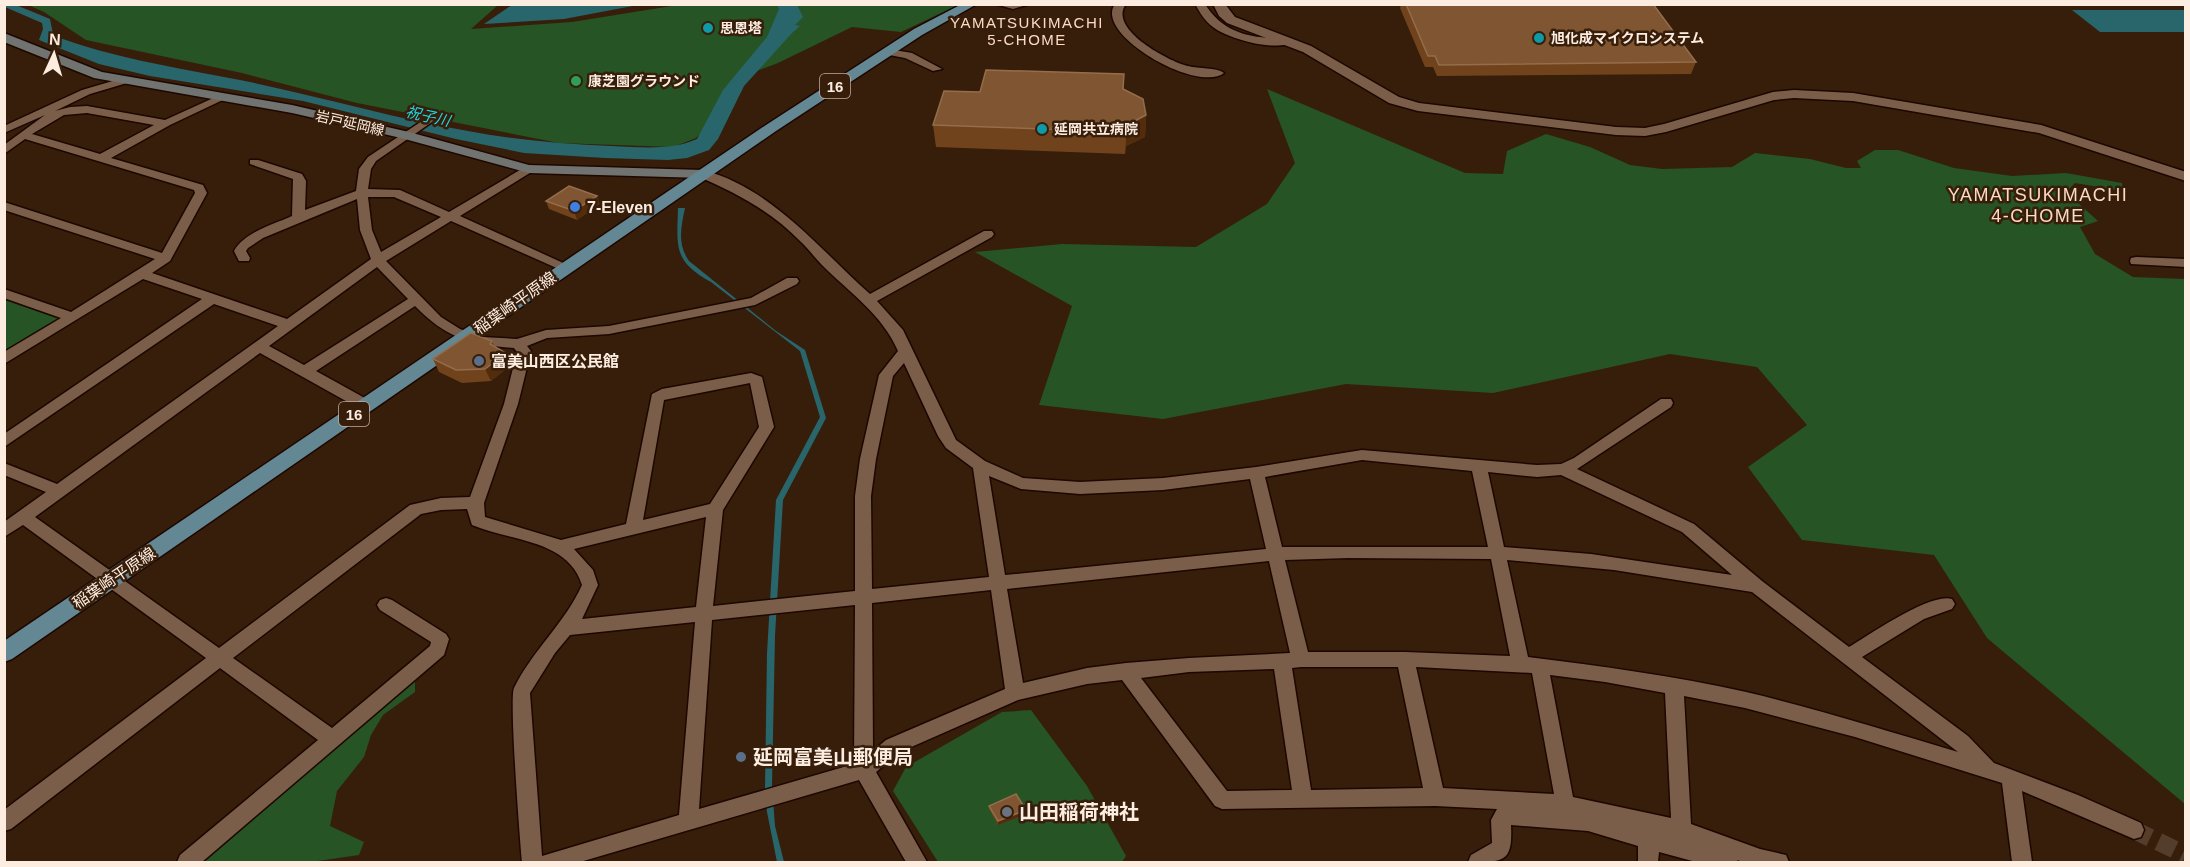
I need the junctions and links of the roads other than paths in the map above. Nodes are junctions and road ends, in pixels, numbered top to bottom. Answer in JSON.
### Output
{"nodes":[{"id":1,"x":972,"y":4,"type":"edge"},
{"id":2,"x":1000,"y":4,"type":"edge"},
{"id":3,"x":1025,"y":4,"type":"edge"},
{"id":4,"x":1121,"y":4,"type":"edge"},
{"id":5,"x":1200,"y":4,"type":"edge"},
{"id":6,"x":1219,"y":4,"type":"edge"},
{"id":7,"x":4,"y":37,"type":"edge"},
{"id":8,"x":1289,"y":41,"type":"junction"},
{"id":9,"x":888,"y":52,"type":"junction"},
{"id":10,"x":938,"y":69,"type":"dead end"},
{"id":11,"x":1219,"y":73,"type":"dead end"},
{"id":12,"x":123,"y":81,"type":"junction"},
{"id":13,"x":224,"y":97,"type":"junction"},
{"id":14,"x":428,"y":120,"type":"dead end"},
{"id":15,"x":166,"y":123,"type":"junction"},
{"id":16,"x":6,"y":126,"type":"edge"},
{"id":17,"x":23,"y":135,"type":"junction"},
{"id":18,"x":404,"y":135,"type":"junction"},
{"id":19,"x":4,"y":151,"type":"edge"},
{"id":20,"x":100,"y":159,"type":"junction"},
{"id":21,"x":254,"y":162,"type":"dead end"},
{"id":22,"x":529,"y":169,"type":"junction"},
{"id":23,"x":703,"y":174,"type":"junction"},
{"id":24,"x":2186,"y":177,"type":"edge"},
{"id":25,"x":362,"y":193,"type":"junction"},
{"id":26,"x":4,"y":206,"type":"edge"},
{"id":27,"x":451,"y":216,"type":"junction"},
{"id":28,"x":298,"y":218,"type":"junction"},
{"id":29,"x":988,"y":234,"type":"dead end"},
{"id":30,"x":165,"y":258,"type":"junction"},
{"id":31,"x":244,"y":258,"type":"dead end"},
{"id":32,"x":378,"y":260,"type":"junction"},
{"id":33,"x":2136,"y":261,"type":"dead end"},
{"id":34,"x":2186,"y":263,"type":"edge"},
{"id":35,"x":566,"y":267,"type":"junction"},
{"id":36,"x":141,"y":274,"type":"junction"},
{"id":37,"x":792,"y":281,"type":"dead end"},
{"id":38,"x":4,"y":293,"type":"edge"},
{"id":39,"x":212,"y":299,"type":"junction"},
{"id":40,"x":417,"y":299,"type":"junction"},
{"id":41,"x":869,"y":300,"type":"junction"},
{"id":42,"x":72,"y":317,"type":"junction"},
{"id":43,"x":290,"y":325,"type":"junction"},
{"id":44,"x":468,"y":336,"type":"junction"},
{"id":45,"x":518,"y":344,"type":"junction"},
{"id":46,"x":260,"y":346,"type":"junction"},
{"id":47,"x":905,"y":352,"type":"junction"},
{"id":48,"x":4,"y":359,"type":"edge"},
{"id":49,"x":306,"y":371,"type":"junction"},
{"id":50,"x":1666,"y":403,"type":"dead end"},
{"id":51,"x":367,"y":406,"type":"junction"},
{"id":52,"x":4,"y":442,"type":"edge"},
{"id":53,"x":980,"y":465,"type":"junction"},
{"id":54,"x":1479,"y":466,"type":"junction"},
{"id":55,"x":4,"y":468,"type":"edge"},
{"id":56,"x":1563,"y":469,"type":"junction"},
{"id":57,"x":1256,"y":473,"type":"junction"},
{"id":58,"x":60,"y":492,"type":"junction"},
{"id":59,"x":476,"y":502,"type":"junction"},
{"id":60,"x":715,"y":509,"type":"junction"},
{"id":61,"x":25,"y":518,"type":"junction"},
{"id":62,"x":633,"y":529,"type":"junction"},
{"id":63,"x":4,"y":531,"type":"edge"},
{"id":64,"x":561,"y":546,"type":"junction"},
{"id":65,"x":1497,"y":553,"type":"junction"},
{"id":66,"x":1275,"y":554,"type":"junction"},
{"id":67,"x":110,"y":581,"type":"junction"},
{"id":68,"x":997,"y":582,"type":"junction"},
{"id":69,"x":1756,"y":586,"type":"junction"},
{"id":70,"x":865,"y":596,"type":"junction"},
{"id":71,"x":1946,"y":604,"type":"dead end"},
{"id":72,"x":386,"y":605,"type":"dead end"},
{"id":73,"x":704,"y":612,"type":"junction"},
{"id":74,"x":566,"y":628,"type":"junction"},
{"id":75,"x":4,"y":653,"type":"edge"},
{"id":76,"x":1848,"y":656,"type":"junction"},
{"id":77,"x":1405,"y":659,"type":"junction"},
{"id":78,"x":220,"y":660,"type":"junction"},
{"id":79,"x":1291,"y":660,"type":"junction"},
{"id":80,"x":1521,"y":664,"type":"junction"},
{"id":81,"x":1540,"y":667,"type":"junction"},
{"id":82,"x":1126,"y":671,"type":"junction"},
{"id":83,"x":1674,"y":687,"type":"junction"},
{"id":84,"x":1015,"y":693,"type":"junction"},
{"id":85,"x":332,"y":739,"type":"junction"},
{"id":86,"x":1987,"y":769,"type":"junction"},
{"id":87,"x":864,"y":770,"type":"junction"},
{"id":88,"x":2011,"y":778,"type":"junction"},
{"id":89,"x":1435,"y":797,"type":"junction"},
{"id":90,"x":1303,"y":799,"type":"junction"},
{"id":91,"x":1565,"y":804,"type":"junction"},
{"id":92,"x":4,"y":822,"type":"edge"},
{"id":93,"x":688,"y":822,"type":"junction"},
{"id":94,"x":1682,"y":830,"type":"junction"},
{"id":95,"x":2134,"y":830,"type":"tunnel mouth"},
{"id":96,"x":1648,"y":839,"type":"junction"},
{"id":97,"x":1765,"y":861,"type":"edge"},
{"id":98,"x":187,"y":862,"type":"edge"},
{"id":99,"x":532,"y":862,"type":"edge"},
{"id":100,"x":549,"y":862,"type":"edge"},
{"id":101,"x":917,"y":862,"type":"edge"},
{"id":102,"x":1478,"y":862,"type":"edge"},
{"id":103,"x":1648,"y":862,"type":"edge"},
{"id":104,"x":1696,"y":862,"type":"edge"},
{"id":105,"x":1728,"y":862,"type":"edge"},
{"id":106,"x":2022,"y":862,"type":"edge"}],
"edges":[{"from":1,"to":9,"type":"main road","name":"稲葉崎平原線","number":"16"},
{"from":2,"to":3,"type":"street"},
{"from":4,"to":11,"type":"street"},
{"from":5,"to":8,"type":"street"},
{"from":6,"to":8,"type":"street"},
{"from":7,"to":12,"type":"main road","name":"岩戸延岡線"},
{"from":8,"to":24,"type":"street"},
{"from":9,"to":10,"type":"street"},
{"from":9,"to":23,"type":"main road","name":"稲葉崎平原線","number":"16"},
{"from":12,"to":13,"type":"main road","name":"岩戸延岡線"},
{"from":12,"to":16,"type":"street"},
{"from":13,"to":15,"type":"street"},
{"from":13,"to":18,"type":"main road","name":"岩戸延岡線"},
{"from":14,"to":18,"type":"street"},
{"from":15,"to":17,"type":"street"},
{"from":15,"to":20,"type":"street"},
{"from":17,"to":19,"type":"street"},
{"from":17,"to":20,"type":"street"},
{"from":18,"to":22,"type":"main road","name":"岩戸延岡線"},
{"from":18,"to":25,"type":"street"},
{"from":20,"to":30,"type":"street"},
{"from":21,"to":28,"type":"street"},
{"from":22,"to":23,"type":"main road","name":"岩戸延岡線"},
{"from":22,"to":27,"type":"street"},
{"from":23,"to":35,"type":"main road","name":"稲葉崎平原線","number":"16"},
{"from":23,"to":41,"type":"street"},
{"from":25,"to":27,"type":"street"},
{"from":25,"to":28,"type":"street"},
{"from":25,"to":32,"type":"street"},
{"from":26,"to":30,"type":"street"},
{"from":27,"to":32,"type":"street"},
{"from":27,"to":35,"type":"street"},
{"from":28,"to":31,"type":"street"},
{"from":29,"to":41,"type":"street"},
{"from":30,"to":36,"type":"street"},
{"from":32,"to":40,"type":"street"},
{"from":32,"to":43,"type":"street"},
{"from":33,"to":34,"type":"street"},
{"from":35,"to":44,"type":"main road","name":"稲葉崎平原線","number":"16"},
{"from":36,"to":39,"type":"street"},
{"from":36,"to":42,"type":"street"},
{"from":37,"to":45,"type":"street"},
{"from":38,"to":42,"type":"street"},
{"from":39,"to":43,"type":"street"},
{"from":39,"to":52,"type":"street"},
{"from":40,"to":44,"type":"street"},
{"from":40,"to":49,"type":"street"},
{"from":41,"to":47,"type":"street"},
{"from":42,"to":48,"type":"street"},
{"from":43,"to":46,"type":"street"},
{"from":44,"to":45,"type":"street"},
{"from":44,"to":51,"type":"main road","name":"稲葉崎平原線","number":"16"},
{"from":45,"to":59,"type":"street"},
{"from":46,"to":49,"type":"street"},
{"from":46,"to":58,"type":"street"},
{"from":47,"to":53,"type":"street"},
{"from":47,"to":70,"type":"street"},
{"from":49,"to":51,"type":"street"},
{"from":50,"to":56,"type":"street"},
{"from":51,"to":67,"type":"main road","name":"稲葉崎平原線","number":"16"},
{"from":53,"to":57,"type":"street"},
{"from":53,"to":68,"type":"street"},
{"from":54,"to":56,"type":"street"},
{"from":54,"to":57,"type":"street"},
{"from":54,"to":65,"type":"street"},
{"from":55,"to":58,"type":"street"},
{"from":56,"to":69,"type":"street"},
{"from":57,"to":66,"type":"street"},
{"from":58,"to":61,"type":"street"},
{"from":59,"to":64,"type":"street"},
{"from":59,"to":78,"type":"street"},
{"from":60,"to":62,"type":"street"},
{"from":60,"to":62,"type":"street"},
{"from":60,"to":73,"type":"street"},
{"from":61,"to":63,"type":"street"},
{"from":61,"to":67,"type":"street"},
{"from":62,"to":64,"type":"street"},
{"from":64,"to":74,"type":"street"},
{"from":65,"to":66,"type":"street"},
{"from":65,"to":69,"type":"street"},
{"from":65,"to":80,"type":"street"},
{"from":66,"to":68,"type":"street"},
{"from":66,"to":79,"type":"street"},
{"from":67,"to":75,"type":"main road","name":"稲葉崎平原線","number":"16"},
{"from":67,"to":78,"type":"street"},
{"from":68,"to":70,"type":"street"},
{"from":68,"to":84,"type":"street"},
{"from":69,"to":76,"type":"street"},
{"from":70,"to":73,"type":"street"},
{"from":70,"to":87,"type":"street"},
{"from":71,"to":76,"type":"street"},
{"from":72,"to":85,"type":"street"},
{"from":73,"to":74,"type":"street"},
{"from":73,"to":93,"type":"street"},
{"from":74,"to":99,"type":"street"},
{"from":76,"to":86,"type":"street"},
{"from":77,"to":79,"type":"street"},
{"from":77,"to":80,"type":"street"},
{"from":77,"to":89,"type":"street"},
{"from":78,"to":85,"type":"street"},
{"from":78,"to":92,"type":"street"},
{"from":79,"to":82,"type":"street"},
{"from":79,"to":90,"type":"street"},
{"from":80,"to":81,"type":"street"},
{"from":81,"to":83,"type":"street"},
{"from":81,"to":91,"type":"street"},
{"from":82,"to":84,"type":"street"},
{"from":82,"to":90,"type":"street"},
{"from":83,"to":86,"type":"street"},
{"from":83,"to":94,"type":"street"},
{"from":84,"to":87,"type":"street"},
{"from":85,"to":98,"type":"street"},
{"from":86,"to":88,"type":"street"},
{"from":87,"to":93,"type":"street"},
{"from":87,"to":101,"type":"street"},
{"from":88,"to":95,"type":"street"},
{"from":88,"to":106,"type":"street"},
{"from":89,"to":90,"type":"street"},
{"from":89,"to":91,"type":"street"},
{"from":91,"to":94,"type":"street"},
{"from":93,"to":100,"type":"street"},
{"from":94,"to":97,"type":"street"},
{"from":96,"to":102,"type":"street"},
{"from":96,"to":103,"type":"street"},
{"from":96,"to":104,"type":"street"},
{"from":96,"to":105,"type":"street"}]}
